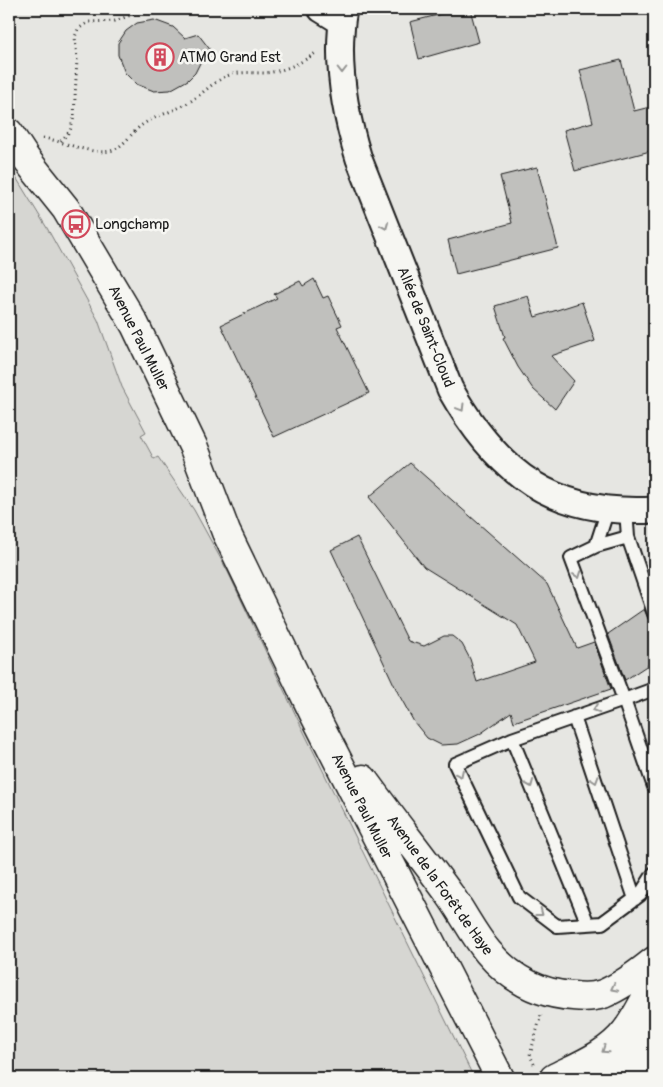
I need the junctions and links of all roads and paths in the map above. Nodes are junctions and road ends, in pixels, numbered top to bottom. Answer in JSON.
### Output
{"nodes":[{"id":1,"x":147,"y":9,"type":"edge"},
{"id":2,"x":337,"y":19,"type":"edge"},
{"id":3,"x":61,"y":141,"type":"junction"},
{"id":4,"x":17,"y":146,"type":"edge"},
{"id":5,"x":617,"y":510,"type":"junction"},
{"id":6,"x":654,"y":510,"type":"edge"},
{"id":7,"x":628,"y":538,"type":"junction"},
{"id":8,"x":596,"y":546,"type":"junction"},
{"id":9,"x":654,"y":613,"type":"edge"},
{"id":10,"x":654,"y":689,"type":"edge"},
{"id":11,"x":624,"y":700,"type":"junction"},
{"id":12,"x":314,"y":714,"type":"junction"},
{"id":13,"x":574,"y":717,"type":"junction"},
{"id":14,"x":512,"y":739,"type":"junction"},
{"id":15,"x":654,"y":787,"type":"edge"},
{"id":16,"x":654,"y":874,"type":"edge"},
{"id":17,"x":635,"y":899,"type":"junction"},
{"id":18,"x":588,"y":924,"type":"junction"},
{"id":19,"x":654,"y":961,"type":"edge"},
{"id":20,"x":654,"y":984,"type":"edge"},
{"id":21,"x":542,"y":1009,"type":"dead end"},
{"id":22,"x":654,"y":1034,"type":"edge"},
{"id":23,"x":654,"y":1052,"type":"edge"},
{"id":24,"x":546,"y":1075,"type":"edge"},
{"id":25,"x":500,"y":1078,"type":"edge"},
{"id":26,"x":601,"y":1078,"type":"edge"},
{"id":27,"x":640,"y":1078,"type":"edge"}],
"edges":[{"from":1,"to":3,"type":"path"},
{"from":2,"to":3,"type":"path"},
{"from":2,"to":5,"type":"street","name":"Allée de Saint-Cloud","one_way":true},
{"from":3,"to":4,"type":"path"},
{"from":4,"to":12,"type":"main road","name":"Avenue Paul Muller"},
{"from":5,"to":6,"type":"street","name":"Allée de Saint-Cloud"},
{"from":5,"to":7,"type":"lane"},
{"from":5,"to":8,"type":"lane"},
{"from":7,"to":8,"type":"lane"},
{"from":7,"to":9,"type":"lane"},
{"from":8,"to":11,"type":"lane","one_way":true},
{"from":10,"to":11,"type":"lane"},
{"from":11,"to":13,"type":"lane","one_way":true},
{"from":11,"to":15,"type":"lane"},
{"from":19,"to":12,"type":"main road","name":"Avenue de la Forêt de Haye","one_way":true},
{"from":12,"to":25,"type":"main road","name":"Avenue Paul Muller"},
{"from":13,"to":14,"type":"lane"},
{"from":13,"to":17,"type":"lane","one_way":true},
{"from":14,"to":18,"type":"lane","one_way":true},
{"from":14,"to":18,"type":"lane","one_way":true},
{"from":16,"to":17,"type":"lane"},
{"from":17,"to":18,"type":"lane"},
{"from":20,"to":24,"type":"main road","one_way":true},
{"from":21,"to":24,"type":"path"},
{"from":22,"to":26,"type":"main road"},
{"from":23,"to":27,"type":"main road"}]}
